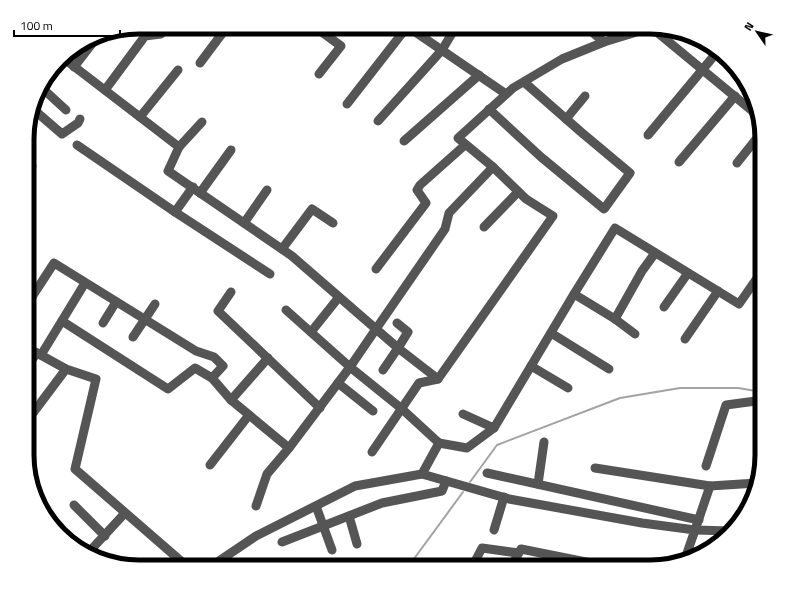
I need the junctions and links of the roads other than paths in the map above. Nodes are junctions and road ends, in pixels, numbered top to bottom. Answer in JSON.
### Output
{"nodes":[{"id":1,"x":161,"y":34,"type":"edge"},
{"id":2,"x":222,"y":34,"type":"edge"},
{"id":3,"x":325,"y":34,"type":"edge"},
{"id":4,"x":402,"y":34,"type":"edge"},
{"id":5,"x":418,"y":34,"type":"edge"},
{"id":6,"x":452,"y":34,"type":"edge"},
{"id":7,"x":594,"y":34,"type":"edge"},
{"id":8,"x":631,"y":34,"type":"edge"},
{"id":9,"x":660,"y":34,"type":"edge"},
{"id":10,"x":604,"y":42,"type":"junction"},
{"id":11,"x":90,"y":47,"type":"edge"},
{"id":12,"x":442,"y":50,"type":"junction"},
{"id":13,"x":714,"y":56,"type":"edge"},
{"id":14,"x":68,"y":62,"type":"edge"},
{"id":15,"x":200,"y":64,"type":"dead end"},
{"id":16,"x":74,"y":67,"type":"junction"},
{"id":17,"x":703,"y":69,"type":"junction"},
{"id":18,"x":178,"y":70,"type":"dead end"},
{"id":19,"x":319,"y":74,"type":"dead end"},
{"id":20,"x":478,"y":75,"type":"junction"},
{"id":21,"x":524,"y":82,"type":"junction"},
{"id":22,"x":105,"y":90,"type":"junction"},
{"id":23,"x":46,"y":91,"type":"edge"},
{"id":24,"x":506,"y":94,"type":"junction"},
{"id":25,"x":585,"y":96,"type":"dead end"},
{"id":26,"x":735,"y":96,"type":"junction"},
{"id":27,"x":347,"y":104,"type":"dead end"},
{"id":28,"x":750,"y":109,"type":"edge"},
{"id":29,"x":66,"y":110,"type":"dead end"},
{"id":30,"x":489,"y":110,"type":"junction"},
{"id":31,"x":38,"y":113,"type":"edge"},
{"id":32,"x":140,"y":117,"type":"junction"},
{"id":33,"x":80,"y":119,"type":"dead end"},
{"id":34,"x":566,"y":119,"type":"junction"},
{"id":35,"x":378,"y":121,"type":"dead end"},
{"id":36,"x":202,"y":122,"type":"dead end"},
{"id":37,"x":648,"y":135,"type":"dead end"},
{"id":38,"x":755,"y":140,"type":"edge"},
{"id":39,"x":404,"y":141,"type":"dead end"},
{"id":40,"x":77,"y":145,"type":"dead end"},
{"id":41,"x":465,"y":145,"type":"junction"},
{"id":42,"x":179,"y":147,"type":"junction"},
{"id":43,"x":231,"y":150,"type":"dead end"},
{"id":44,"x":679,"y":162,"type":"dead end"},
{"id":45,"x":737,"y":163,"type":"dead end"},
{"id":46,"x":492,"y":167,"type":"junction"},
{"id":47,"x":196,"y":190,"type":"junction"},
{"id":48,"x":267,"y":190,"type":"dead end"},
{"id":49,"x":518,"y":192,"type":"junction"},
{"id":50,"x":175,"y":212,"type":"junction"},
{"id":51,"x":244,"y":223,"type":"junction"},
{"id":52,"x":333,"y":223,"type":"dead end"},
{"id":53,"x":484,"y":227,"type":"dead end"},
{"id":54,"x":282,"y":249,"type":"junction"},
{"id":55,"x":655,"y":253,"type":"junction"},
{"id":56,"x":376,"y":269,"type":"dead end"},
{"id":57,"x":688,"y":273,"type":"junction"},
{"id":58,"x":270,"y":274,"type":"dead end"},
{"id":59,"x":755,"y":281,"type":"edge"},
{"id":60,"x":85,"y":283,"type":"junction"},
{"id":61,"x":718,"y":291,"type":"junction"},
{"id":62,"x":231,"y":292,"type":"dead end"},
{"id":63,"x":34,"y":293,"type":"edge"},
{"id":64,"x":574,"y":294,"type":"junction"},
{"id":65,"x":339,"y":297,"type":"junction"},
{"id":66,"x":116,"y":302,"type":"junction"},
{"id":67,"x":155,"y":304,"type":"dead end"},
{"id":68,"x":664,"y":307,"type":"dead end"},
{"id":69,"x":286,"y":310,"type":"dead end"},
{"id":70,"x":615,"y":319,"type":"junction"},
{"id":71,"x":145,"y":320,"type":"junction"},
{"id":72,"x":62,"y":321,"type":"junction"},
{"id":73,"x":103,"y":323,"type":"dead end"},
{"id":74,"x":397,"y":323,"type":"dead end"},
{"id":75,"x":376,"y":329,"type":"junction"},
{"id":76,"x":311,"y":332,"type":"junction"},
{"id":77,"x":551,"y":333,"type":"junction"},
{"id":78,"x":635,"y":334,"type":"dead end"},
{"id":79,"x":133,"y":337,"type":"dead end"},
{"id":80,"x":685,"y":339,"type":"dead end"},
{"id":81,"x":398,"y":348,"type":"junction"},
{"id":82,"x":34,"y":351,"type":"edge"},
{"id":83,"x":39,"y":354,"type":"junction"},
{"id":84,"x":268,"y":358,"type":"junction"},
{"id":85,"x":34,"y":359,"type":"edge"},
{"id":86,"x":531,"y":366,"type":"junction"},
{"id":87,"x":350,"y":367,"type":"junction"},
{"id":88,"x":66,"y":369,"type":"junction"},
{"id":89,"x":609,"y":369,"type":"dead end"},
{"id":90,"x":383,"y":370,"type":"dead end"},
{"id":91,"x":212,"y":378,"type":"junction"},
{"id":92,"x":438,"y":379,"type":"junction"},
{"id":93,"x":338,"y":383,"type":"junction"},
{"id":94,"x":568,"y":388,"type":"dead end"},
{"id":95,"x":231,"y":400,"type":"junction"},
{"id":96,"x":755,"y":401,"type":"edge"},
{"id":97,"x":320,"y":408,"type":"junction"},
{"id":98,"x":402,"y":409,"type":"junction"},
{"id":99,"x":34,"y":412,"type":"edge"},
{"id":100,"x":373,"y":412,"type":"dead end"},
{"id":101,"x":463,"y":414,"type":"dead end"},
{"id":102,"x":249,"y":415,"type":"junction"},
{"id":103,"x":494,"y":428,"type":"junction"},
{"id":104,"x":544,"y":442,"type":"dead end"},
{"id":105,"x":439,"y":443,"type":"junction"},
{"id":106,"x":290,"y":448,"type":"junction"},
{"id":107,"x":372,"y":452,"type":"dead end"},
{"id":108,"x":210,"y":465,"type":"dead end"},
{"id":109,"x":706,"y":466,"type":"dead end"},
{"id":110,"x":595,"y":468,"type":"dead end"},
{"id":111,"x":487,"y":473,"type":"dead end"},
{"id":112,"x":422,"y":474,"type":"junction"},
{"id":113,"x":446,"y":481,"type":"junction"},
{"id":114,"x":751,"y":483,"type":"edge"},
{"id":115,"x":538,"y":484,"type":"junction"},
{"id":116,"x":710,"y":486,"type":"junction"},
{"id":117,"x":504,"y":497,"type":"junction"},
{"id":118,"x":74,"y":505,"type":"dead end"},
{"id":119,"x":256,"y":506,"type":"dead end"},
{"id":120,"x":316,"y":506,"type":"junction"},
{"id":121,"x":125,"y":513,"type":"junction"},
{"id":122,"x":349,"y":516,"type":"junction"},
{"id":123,"x":699,"y":520,"type":"junction"},
{"id":124,"x":323,"y":526,"type":"junction"},
{"id":125,"x":494,"y":530,"type":"dead end"},
{"id":126,"x":695,"y":530,"type":"junction"},
{"id":127,"x":722,"y":531,"type":"edge"},
{"id":128,"x":105,"y":536,"type":"junction"},
{"id":129,"x":282,"y":542,"type":"dead end"},
{"id":130,"x":357,"y":544,"type":"dead end"},
{"id":131,"x":92,"y":549,"type":"edge"},
{"id":132,"x":332,"y":550,"type":"dead end"},
{"id":133,"x":518,"y":553,"type":"junction"},
{"id":134,"x":687,"y":553,"type":"edge"},
{"id":135,"x":180,"y":560,"type":"edge"},
{"id":136,"x":220,"y":560,"type":"edge"},
{"id":137,"x":476,"y":560,"type":"edge"},
{"id":138,"x":514,"y":560,"type":"edge"},
{"id":139,"x":575,"y":560,"type":"edge"}],
"edges":[{"from":1,"to":22,"type":"street"},
{"from":2,"to":15,"type":"street"},
{"from":3,"to":19,"type":"street"},
{"from":4,"to":27,"type":"street"},
{"from":5,"to":12,"type":"street"},
{"from":6,"to":12,"type":"street"},
{"from":7,"to":10,"type":"street"},
{"from":8,"to":10,"type":"street"},
{"from":9,"to":17,"type":"street"},
{"from":10,"to":21,"type":"street"},
{"from":11,"to":16,"type":"street"},
{"from":12,"to":20,"type":"street"},
{"from":12,"to":35,"type":"street"},
{"from":13,"to":17,"type":"street"},
{"from":14,"to":16,"type":"street"},
{"from":16,"to":22,"type":"street"},
{"from":17,"to":26,"type":"street"},
{"from":17,"to":37,"type":"street"},
{"from":18,"to":32,"type":"street"},
{"from":20,"to":24,"type":"street"},
{"from":20,"to":39,"type":"street"},
{"from":21,"to":24,"type":"street"},
{"from":21,"to":34,"type":"street"},
{"from":22,"to":32,"type":"street"},
{"from":23,"to":29,"type":"street"},
{"from":24,"to":30,"type":"street"},
{"from":25,"to":34,"type":"street"},
{"from":26,"to":28,"type":"street"},
{"from":26,"to":44,"type":"street"},
{"from":30,"to":34,"type":"street"},
{"from":30,"to":41,"type":"street"},
{"from":31,"to":33,"type":"street"},
{"from":32,"to":42,"type":"street"},
{"from":36,"to":42,"type":"street"},
{"from":38,"to":45,"type":"street"},
{"from":40,"to":50,"type":"street"},
{"from":41,"to":46,"type":"street"},
{"from":41,"to":56,"type":"street"},
{"from":42,"to":47,"type":"street"},
{"from":43,"to":47,"type":"street"},
{"from":46,"to":49,"type":"street"},
{"from":46,"to":75,"type":"street"},
{"from":47,"to":50,"type":"street"},
{"from":47,"to":51,"type":"street"},
{"from":48,"to":51,"type":"street"},
{"from":49,"to":53,"type":"street"},
{"from":49,"to":92,"type":"street"},
{"from":50,"to":58,"type":"street"},
{"from":51,"to":54,"type":"street"},
{"from":52,"to":54,"type":"street"},
{"from":54,"to":65,"type":"street"},
{"from":55,"to":57,"type":"street"},
{"from":55,"to":64,"type":"street"},
{"from":55,"to":70,"type":"street"},
{"from":57,"to":61,"type":"street"},
{"from":57,"to":68,"type":"street"},
{"from":59,"to":61,"type":"street"},
{"from":60,"to":63,"type":"street"},
{"from":60,"to":66,"type":"street"},
{"from":60,"to":72,"type":"street"},
{"from":61,"to":80,"type":"street"},
{"from":62,"to":84,"type":"street"},
{"from":64,"to":70,"type":"street"},
{"from":64,"to":77,"type":"street"},
{"from":65,"to":75,"type":"street"},
{"from":65,"to":76,"type":"street"},
{"from":66,"to":71,"type":"street"},
{"from":66,"to":73,"type":"street"},
{"from":67,"to":71,"type":"street"},
{"from":69,"to":76,"type":"street"},
{"from":70,"to":78,"type":"street"},
{"from":71,"to":79,"type":"street"},
{"from":71,"to":91,"type":"street"},
{"from":72,"to":83,"type":"street"},
{"from":72,"to":91,"type":"street"},
{"from":74,"to":81,"type":"street"},
{"from":75,"to":81,"type":"street"},
{"from":75,"to":87,"type":"street"},
{"from":76,"to":87,"type":"street"},
{"from":77,"to":86,"type":"street"},
{"from":77,"to":89,"type":"street"},
{"from":81,"to":90,"type":"street"},
{"from":81,"to":92,"type":"street"},
{"from":82,"to":83,"type":"street"},
{"from":83,"to":85,"type":"street"},
{"from":83,"to":88,"type":"street"},
{"from":84,"to":95,"type":"street"},
{"from":84,"to":97,"type":"street"},
{"from":86,"to":94,"type":"street"},
{"from":86,"to":103,"type":"street"},
{"from":87,"to":93,"type":"street"},
{"from":87,"to":98,"type":"street"},
{"from":88,"to":99,"type":"street"},
{"from":88,"to":121,"type":"street"},
{"from":91,"to":95,"type":"street"},
{"from":92,"to":98,"type":"street"},
{"from":93,"to":97,"type":"street"},
{"from":93,"to":100,"type":"street"},
{"from":95,"to":102,"type":"street"},
{"from":96,"to":109,"type":"street"},
{"from":97,"to":106,"type":"street"},
{"from":98,"to":105,"type":"street"},
{"from":98,"to":107,"type":"street"},
{"from":101,"to":103,"type":"street"},
{"from":102,"to":106,"type":"street"},
{"from":102,"to":108,"type":"street"},
{"from":103,"to":105,"type":"street"},
{"from":104,"to":115,"type":"street"},
{"from":105,"to":112,"type":"street"},
{"from":106,"to":119,"type":"street"},
{"from":110,"to":116,"type":"street"},
{"from":111,"to":115,"type":"street"},
{"from":112,"to":113,"type":"street"},
{"from":112,"to":120,"type":"street"},
{"from":113,"to":117,"type":"street"},
{"from":113,"to":122,"type":"street"},
{"from":114,"to":116,"type":"street"},
{"from":115,"to":123,"type":"street"},
{"from":116,"to":123,"type":"street"},
{"from":117,"to":125,"type":"street"},
{"from":117,"to":126,"type":"street"},
{"from":118,"to":128,"type":"street"},
{"from":120,"to":124,"type":"street"},
{"from":120,"to":136,"type":"street"},
{"from":121,"to":128,"type":"street"},
{"from":121,"to":135,"type":"street"},
{"from":122,"to":124,"type":"street"},
{"from":122,"to":130,"type":"street"},
{"from":123,"to":126,"type":"street"},
{"from":124,"to":129,"type":"street"},
{"from":124,"to":132,"type":"street"},
{"from":126,"to":127,"type":"street"},
{"from":126,"to":134,"type":"street"},
{"from":128,"to":131,"type":"street"},
{"from":133,"to":137,"type":"street"},
{"from":133,"to":138,"type":"street"},
{"from":133,"to":139,"type":"street"}]}
